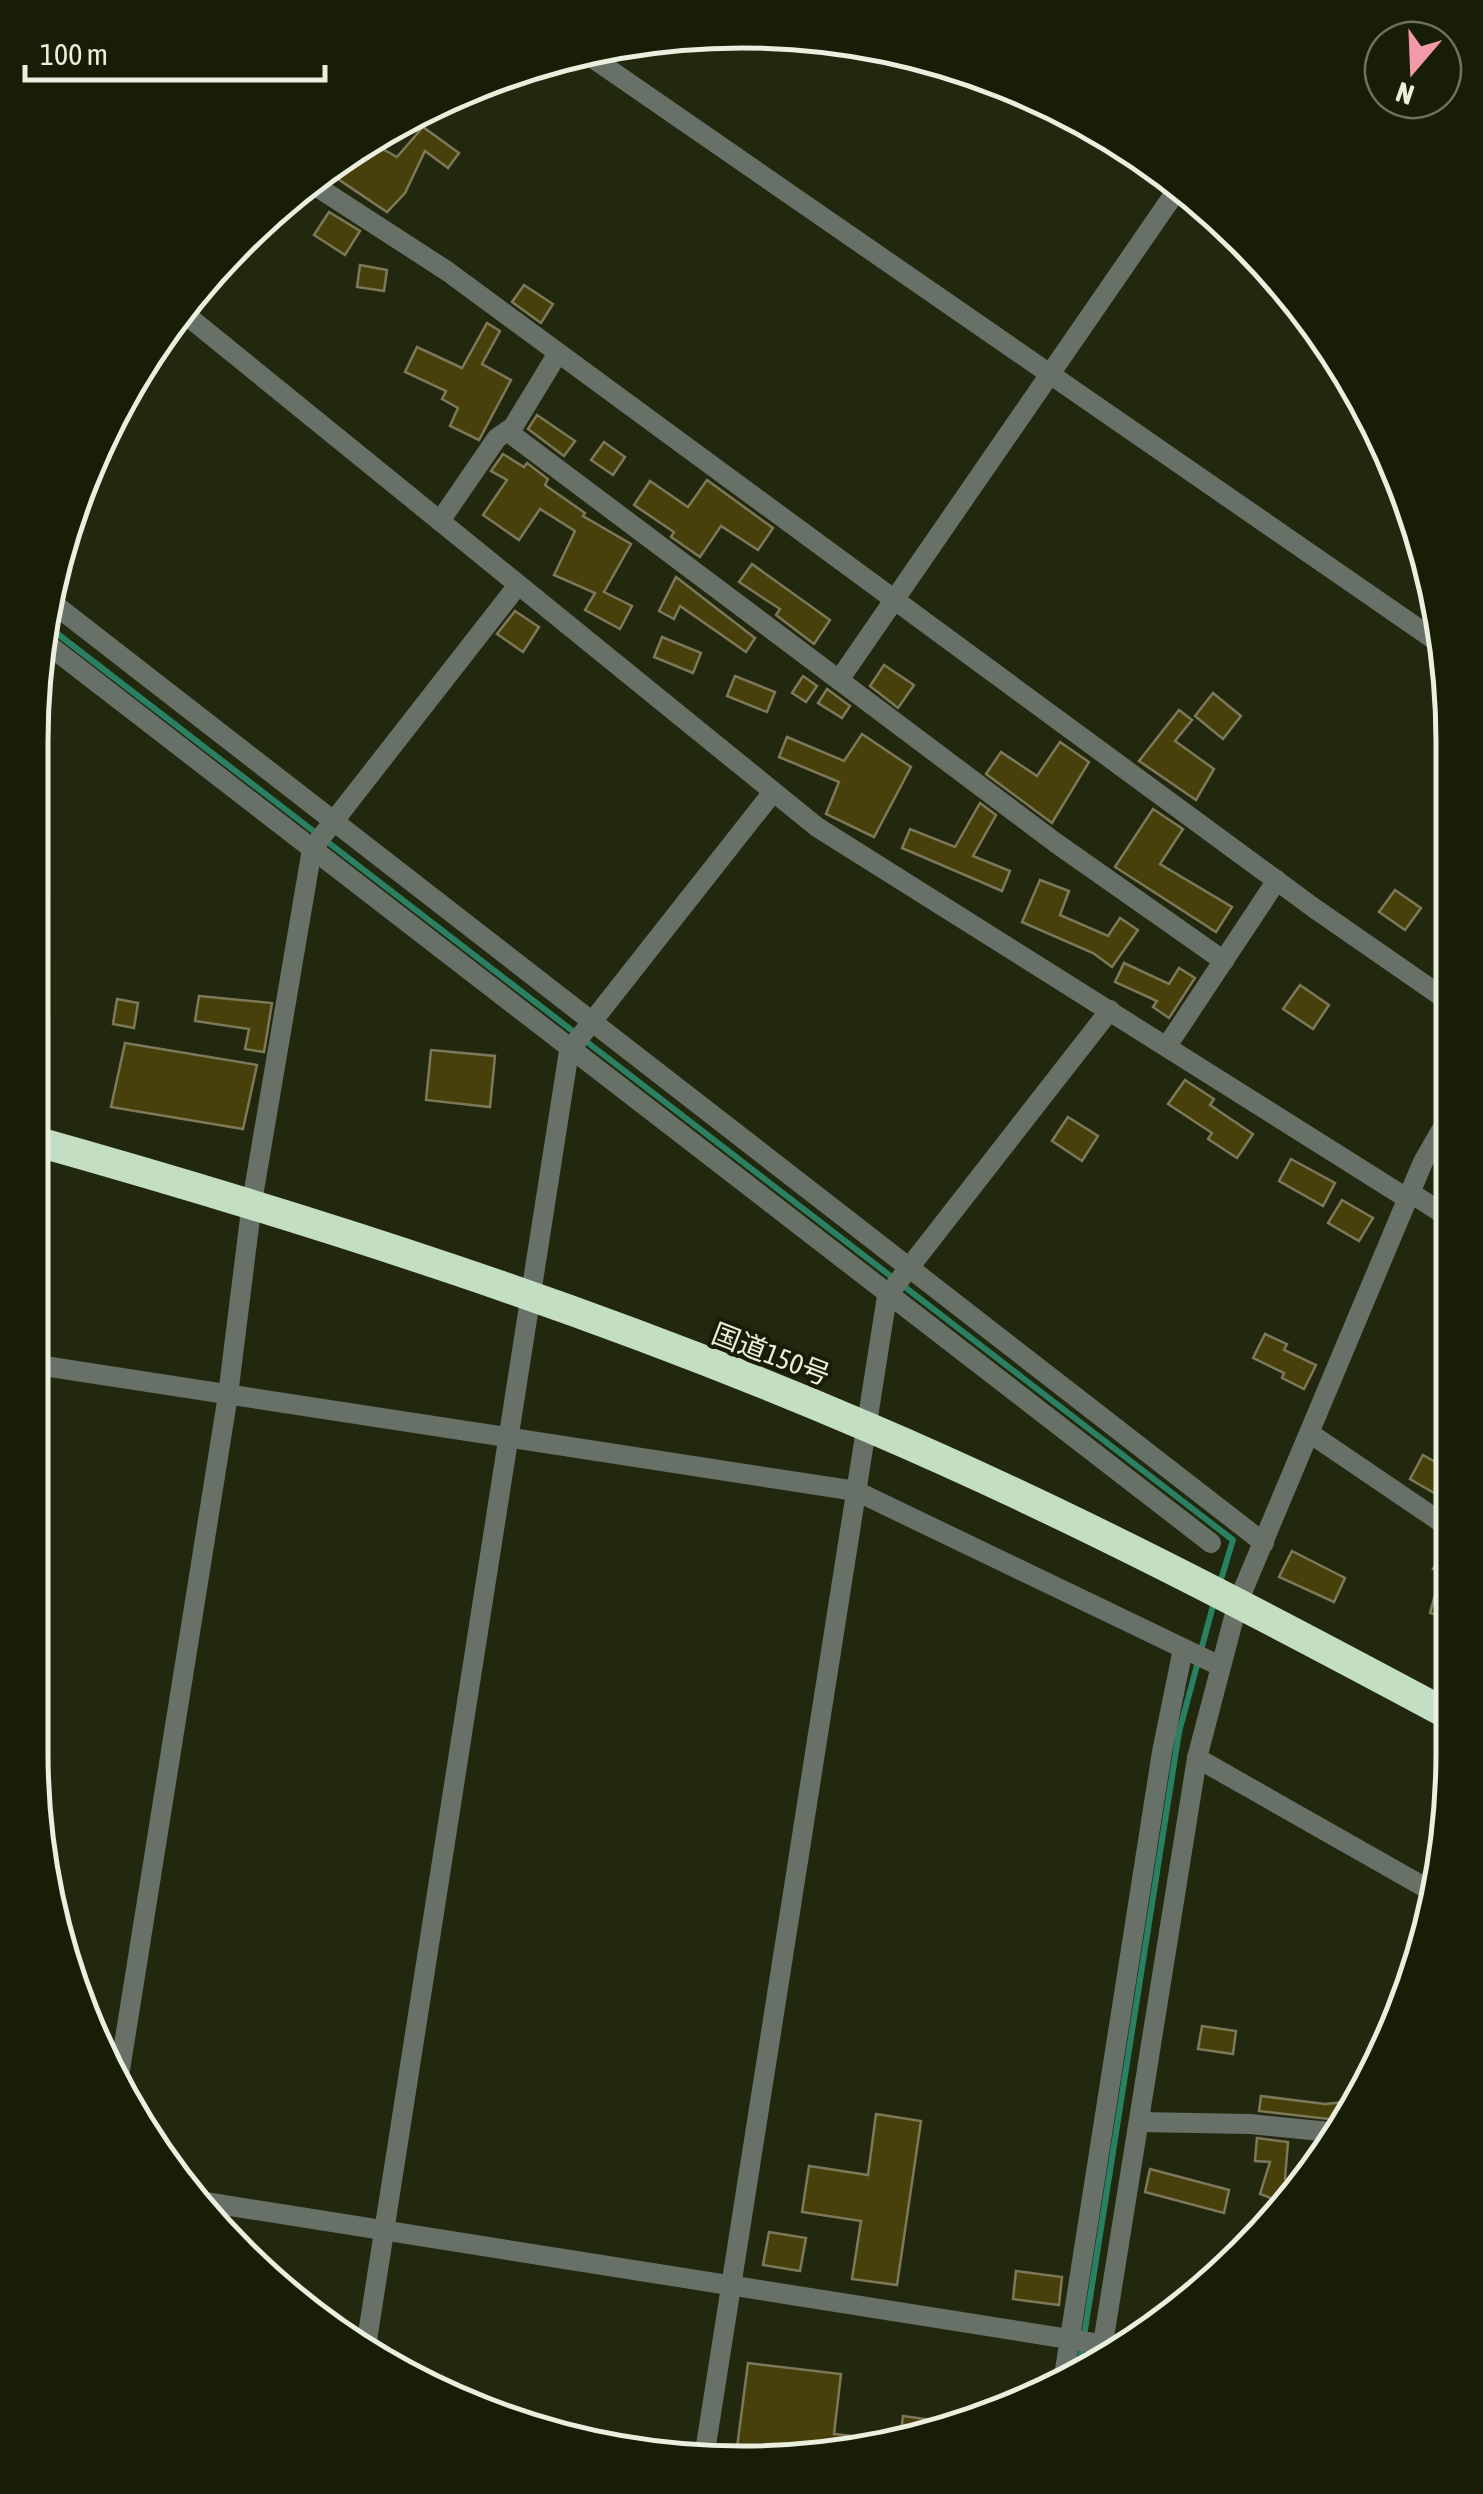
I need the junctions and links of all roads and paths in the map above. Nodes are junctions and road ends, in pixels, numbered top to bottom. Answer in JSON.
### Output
{"nodes":[{"id":1,"x":599,"y":63,"type":"edge"},
{"id":2,"x":321,"y":189,"type":"edge"},
{"id":3,"x":1172,"y":197,"type":"edge"},
{"id":4,"x":191,"y":319,"type":"edge"},
{"id":5,"x":558,"y":352,"type":"junction"},
{"id":6,"x":1048,"y":374,"type":"junction"},
{"id":7,"x":507,"y":432,"type":"junction"},
{"id":8,"x":440,"y":521,"type":"junction"},
{"id":9,"x":518,"y":585,"type":"junction"},
{"id":10,"x":892,"y":598,"type":"junction"},
{"id":11,"x":60,"y":609,"type":"edge"},
{"id":12,"x":1427,"y":636,"type":"edge"},
{"id":13,"x":53,"y":649,"type":"edge"},
{"id":14,"x":839,"y":680,"type":"junction"},
{"id":15,"x":773,"y":792,"type":"junction"},
{"id":16,"x":333,"y":822,"type":"junction"},
{"id":17,"x":312,"y":850,"type":"junction"},
{"id":18,"x":1277,"y":880,"type":"junction"},
{"id":19,"x":1224,"y":961,"type":"junction"},
{"id":20,"x":1436,"y":992,"type":"edge"},
{"id":21,"x":1110,"y":1010,"type":"junction"},
{"id":22,"x":590,"y":1024,"type":"junction"},
{"id":23,"x":1167,"y":1046,"type":"junction"},
{"id":24,"x":569,"y":1051,"type":"junction"},
{"id":25,"x":1436,"y":1144,"type":"edge"},
{"id":26,"x":48,"y":1145,"type":"edge"},
{"id":27,"x":1409,"y":1196,"type":"junction"},
{"id":28,"x":252,"y":1202,"type":"junction"},
{"id":29,"x":1436,"y":1211,"type":"edge"},
{"id":30,"x":909,"y":1268,"type":"junction"},
{"id":31,"x":529,"y":1295,"type":"junction"},
{"id":32,"x":888,"y":1296,"type":"junction"},
{"id":33,"x":48,"y":1367,"type":"edge"},
{"id":34,"x":228,"y":1395,"type":"junction"},
{"id":35,"x":866,"y":1426,"type":"junction"},
{"id":36,"x":1311,"y":1434,"type":"junction"},
{"id":37,"x":506,"y":1438,"type":"junction"},
{"id":38,"x":1167,"y":1468,"type":"junction"},
{"id":39,"x":856,"y":1491,"type":"junction"},
{"id":40,"x":1146,"y":1494,"type":"junction"},
{"id":41,"x":1436,"y":1518,"type":"edge"},
{"id":42,"x":1211,"y":1543,"type":"dead end"},
{"id":43,"x":1264,"y":1543,"type":"junction"},
{"id":44,"x":1238,"y":1602,"type":"junction"},
{"id":45,"x":1184,"y":1649,"type":"junction"},
{"id":46,"x":1218,"y":1665,"type":"junction"},
{"id":47,"x":1436,"y":1707,"type":"edge"},
{"id":48,"x":1196,"y":1758,"type":"junction"},
{"id":49,"x":1422,"y":1886,"type":"edge"},
{"id":50,"x":120,"y":2062,"type":"edge"},
{"id":51,"x":1138,"y":2122,"type":"junction"},
{"id":52,"x":1323,"y":2131,"type":"edge"},
{"id":53,"x":215,"y":2203,"type":"edge"},
{"id":54,"x":384,"y":2230,"type":"junction"},
{"id":55,"x":732,"y":2285,"type":"junction"},
{"id":56,"x":367,"y":2337,"type":"edge"},
{"id":57,"x":1094,"y":2345,"type":"edge"},
{"id":58,"x":706,"y":2445,"type":"edge"}],
"edges":[{"from":1,"to":6,"type":"street"},
{"from":2,"to":5,"type":"street"},
{"from":3,"to":6,"type":"street"},
{"from":4,"to":8,"type":"street"},
{"from":5,"to":7,"type":"street"},
{"from":5,"to":10,"type":"street"},
{"from":6,"to":10,"type":"street"},
{"from":6,"to":12,"type":"street"},
{"from":7,"to":8,"type":"street"},
{"from":7,"to":14,"type":"street"},
{"from":8,"to":9,"type":"street"},
{"from":9,"to":15,"type":"street"},
{"from":9,"to":16,"type":"street"},
{"from":10,"to":14,"type":"street"},
{"from":10,"to":18,"type":"street"},
{"from":11,"to":16,"type":"street"},
{"from":13,"to":17,"type":"street"},
{"from":14,"to":19,"type":"street"},
{"from":15,"to":21,"type":"street"},
{"from":15,"to":22,"type":"street"},
{"from":16,"to":17,"type":"street"},
{"from":16,"to":22,"type":"street"},
{"from":17,"to":24,"type":"street"},
{"from":17,"to":28,"type":"street"},
{"from":18,"to":19,"type":"street"},
{"from":18,"to":20,"type":"street"},
{"from":19,"to":23,"type":"street"},
{"from":21,"to":23,"type":"street"},
{"from":21,"to":30,"type":"street"},
{"from":22,"to":24,"type":"street"},
{"from":22,"to":30,"type":"street"},
{"from":23,"to":27,"type":"street"},
{"from":24,"to":31,"type":"street"},
{"from":24,"to":32,"type":"street"},
{"from":25,"to":27,"type":"street"},
{"from":26,"to":28,"type":"highway","name":"国道150号"},
{"from":27,"to":29,"type":"street"},
{"from":27,"to":36,"type":"street"},
{"from":28,"to":31,"type":"highway","name":"国道150号"},
{"from":28,"to":34,"type":"street"},
{"from":30,"to":32,"type":"street"},
{"from":30,"to":38,"type":"street"},
{"from":31,"to":35,"type":"highway","name":"国道150号"},
{"from":31,"to":37,"type":"street"},
{"from":32,"to":35,"type":"street"},
{"from":32,"to":40,"type":"street"},
{"from":33,"to":34,"type":"street"},
{"from":34,"to":37,"type":"street"},
{"from":34,"to":50,"type":"street"},
{"from":35,"to":39,"type":"street"},
{"from":35,"to":44,"type":"highway","name":"国道150号"},
{"from":36,"to":41,"type":"street"},
{"from":36,"to":43,"type":"street"},
{"from":37,"to":39,"type":"street"},
{"from":37,"to":54,"type":"street"},
{"from":38,"to":40,"type":"street"},
{"from":38,"to":43,"type":"street"},
{"from":39,"to":45,"type":"street"},
{"from":39,"to":55,"type":"street"},
{"from":40,"to":42,"type":"street"},
{"from":43,"to":44,"type":"street"},
{"from":44,"to":46,"type":"street"},
{"from":44,"to":47,"type":"highway","name":"国道150号"},
{"from":45,"to":46,"type":"street"},
{"from":45,"to":57,"type":"street"},
{"from":46,"to":48,"type":"street"},
{"from":48,"to":49,"type":"street"},
{"from":48,"to":51,"type":"street"},
{"from":51,"to":52,"type":"street"},
{"from":51,"to":57,"type":"street"},
{"from":53,"to":54,"type":"street"},
{"from":54,"to":55,"type":"street"},
{"from":54,"to":56,"type":"street"},
{"from":55,"to":57,"type":"street"},
{"from":55,"to":58,"type":"street"}]}
